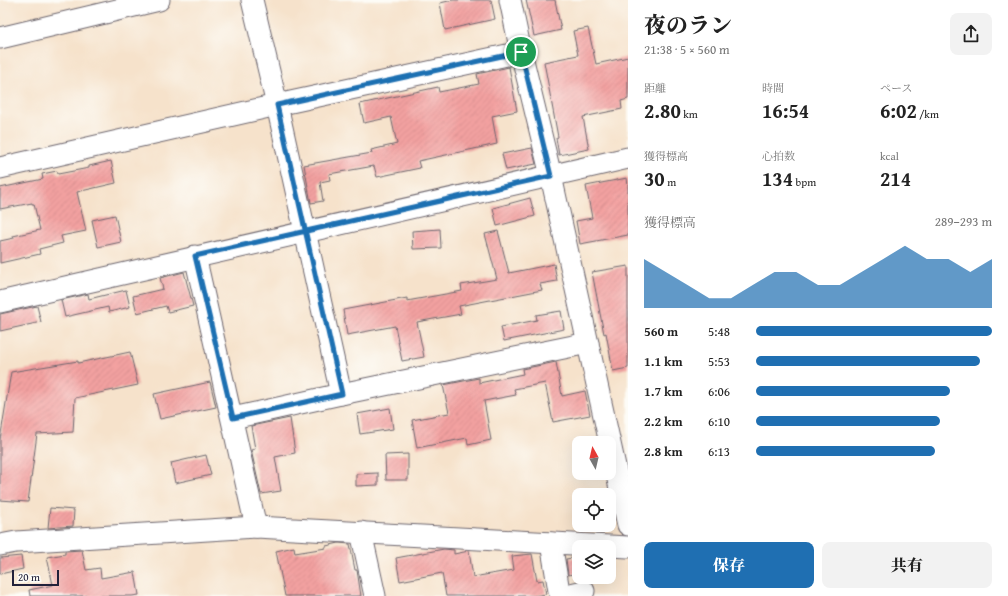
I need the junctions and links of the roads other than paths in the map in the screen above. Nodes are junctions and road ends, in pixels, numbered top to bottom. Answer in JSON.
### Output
{"nodes":[{"id":1,"x":159,"y":0,"type":"edge"},
{"id":2,"x":252,"y":0,"type":"edge"},
{"id":3,"x":510,"y":0,"type":"edge"},
{"id":4,"x":0,"y":38,"type":"edge"},
{"id":5,"x":521,"y":52,"type":"junction"},
{"id":6,"x":277,"y":105,"type":"junction"},
{"id":7,"x":628,"y":158,"type":"edge"},
{"id":8,"x":0,"y":168,"type":"edge"},
{"id":9,"x":551,"y":176,"type":"junction"},
{"id":10,"x":304,"y":232,"type":"junction"},
{"id":11,"x":195,"y":256,"type":"junction"},
{"id":12,"x":0,"y":302,"type":"edge"},
{"id":13,"x":588,"y":343,"type":"junction"},
{"id":14,"x":342,"y":394,"type":"junction"},
{"id":15,"x":233,"y":418,"type":"junction"},
{"id":16,"x":628,"y":525,"type":"edge"},
{"id":17,"x":256,"y":527,"type":"junction"},
{"id":18,"x":361,"y":532,"type":"junction"},
{"id":19,"x":551,"y":543,"type":"junction"},
{"id":20,"x":0,"y":545,"type":"edge"},
{"id":21,"x":628,"y":547,"type":"edge"},
{"id":22,"x":584,"y":591,"type":"dead end"},
{"id":23,"x":375,"y":596,"type":"edge"}],
"edges":[{"from":1,"to":4,"type":"street"},
{"from":2,"to":6,"type":"street"},
{"from":3,"to":5,"type":"street"},
{"from":5,"to":6,"type":"street"},
{"from":5,"to":9,"type":"street"},
{"from":6,"to":8,"type":"street"},
{"from":6,"to":10,"type":"street"},
{"from":7,"to":9,"type":"street"},
{"from":9,"to":10,"type":"street"},
{"from":9,"to":13,"type":"street"},
{"from":10,"to":11,"type":"street"},
{"from":10,"to":14,"type":"street"},
{"from":11,"to":12,"type":"street"},
{"from":11,"to":15,"type":"street"},
{"from":13,"to":14,"type":"street"},
{"from":13,"to":16,"type":"street"},
{"from":14,"to":15,"type":"street"},
{"from":15,"to":17,"type":"street"},
{"from":17,"to":18,"type":"street"},
{"from":17,"to":20,"type":"street"},
{"from":18,"to":19,"type":"street"},
{"from":18,"to":23,"type":"street"},
{"from":19,"to":21,"type":"street"},
{"from":19,"to":22,"type":"street"}]}
